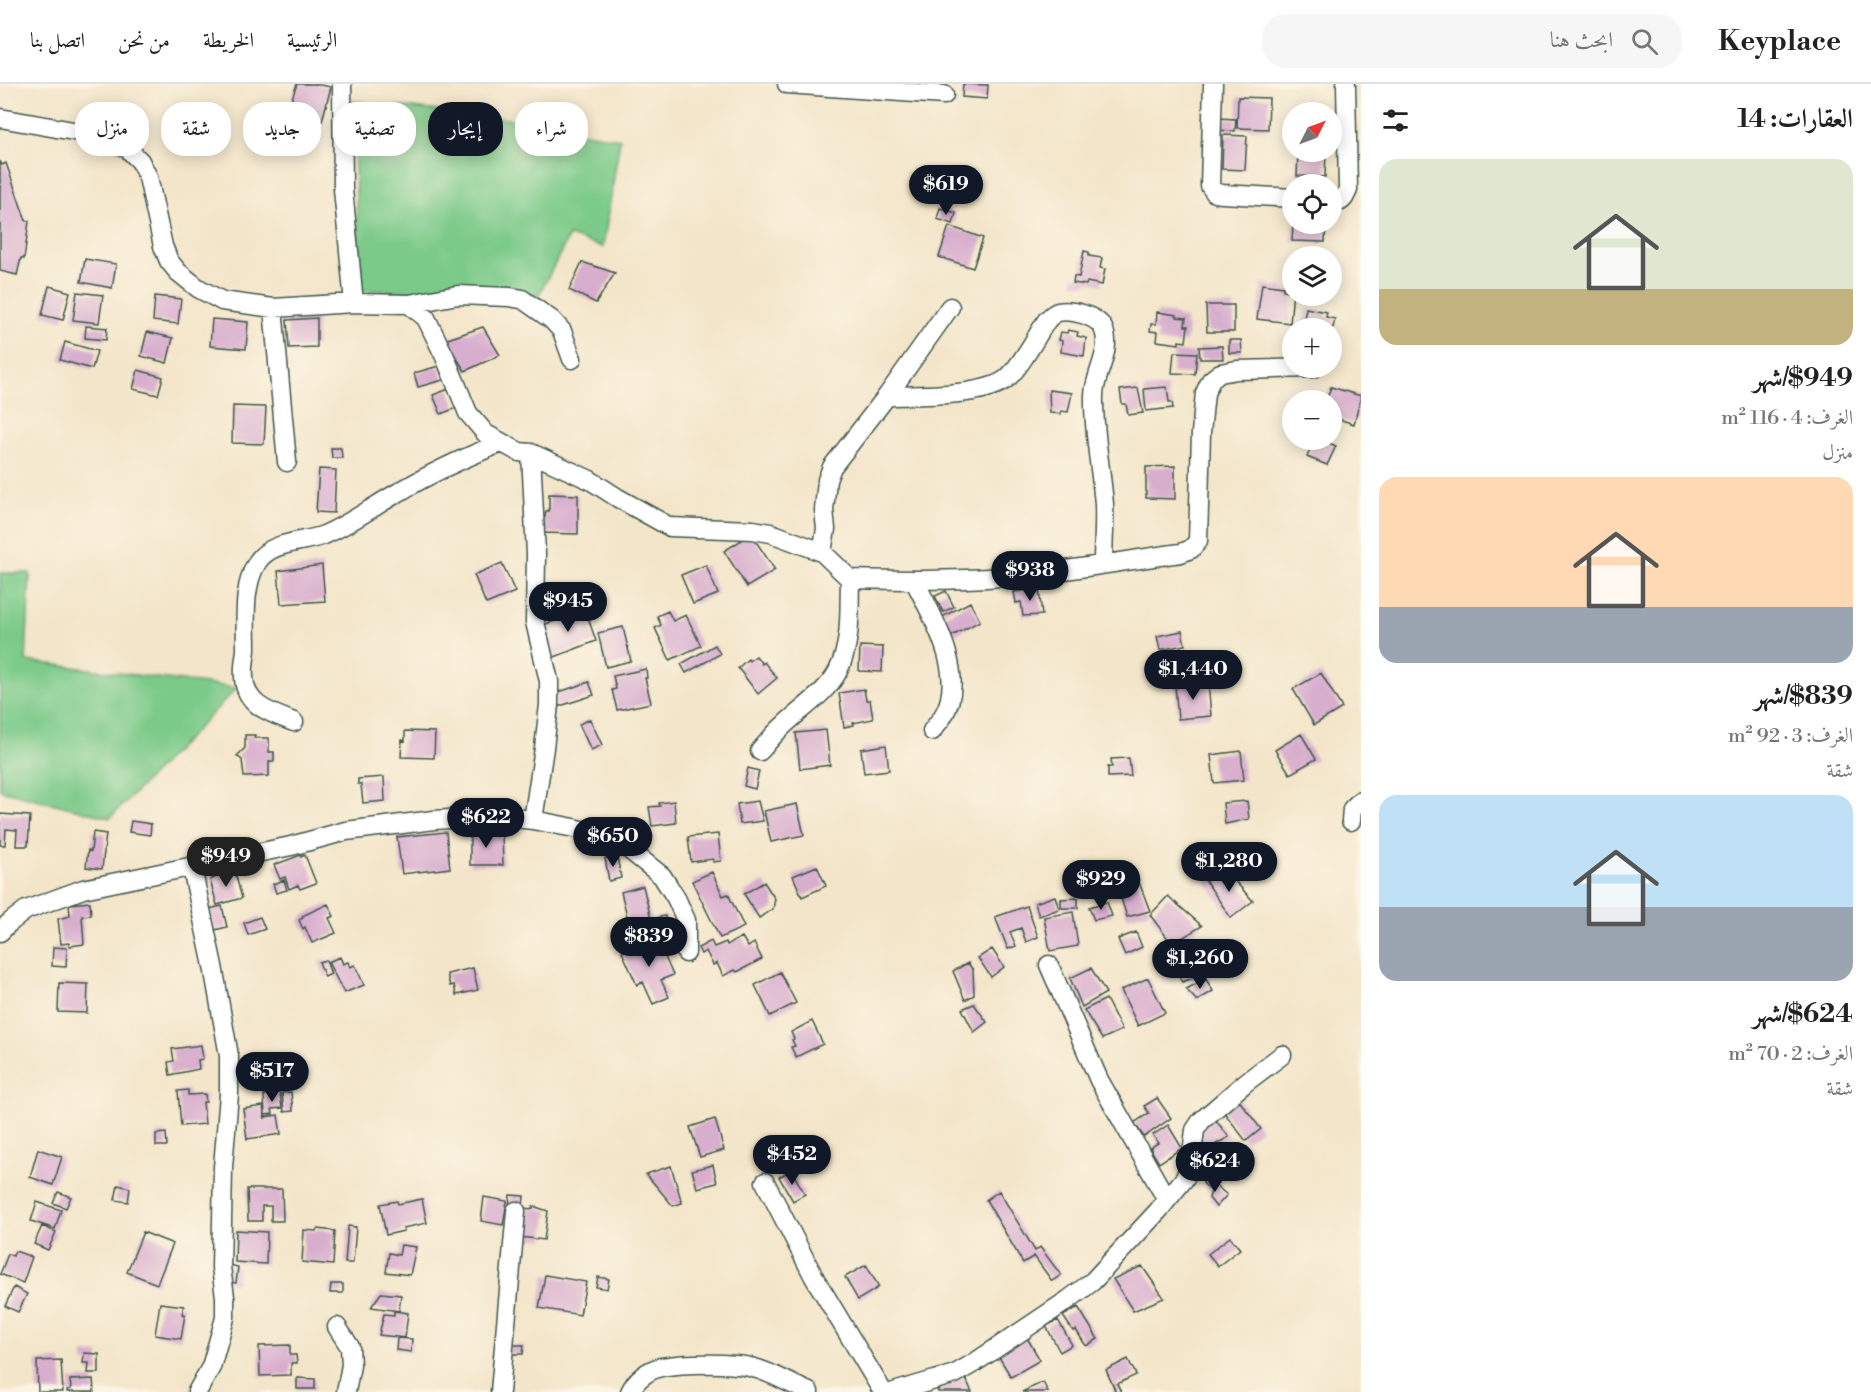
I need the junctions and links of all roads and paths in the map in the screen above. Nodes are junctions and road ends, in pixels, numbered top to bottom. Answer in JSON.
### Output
{"nodes":[{"id":1,"x":342,"y":84,"type":"edge"},
{"id":2,"x":787,"y":84,"type":"edge"},
{"id":3,"x":1213,"y":84,"type":"edge"},
{"id":4,"x":1346,"y":84,"type":"edge"},
{"id":5,"x":944,"y":95,"type":"dead end"},
{"id":6,"x":0,"y":118,"type":"edge"},
{"id":7,"x":1282,"y":197,"type":"edge"},
{"id":8,"x":1342,"y":200,"type":"edge"},
{"id":9,"x":354,"y":303,"type":"junction"},
{"id":10,"x":409,"y":304,"type":"junction"},
{"id":11,"x":950,"y":307,"type":"dead end"},
{"id":12,"x":273,"y":308,"type":"junction"},
{"id":13,"x":572,"y":359,"type":"dead end"},
{"id":14,"x":1282,"y":369,"type":"edge"},
{"id":15,"x":887,"y":396,"type":"junction"},
{"id":16,"x":501,"y":443,"type":"junction"},
{"id":17,"x":531,"y":453,"type":"junction"},
{"id":18,"x":287,"y":462,"type":"dead end"},
{"id":19,"x":822,"y":552,"type":"junction"},
{"id":20,"x":1102,"y":564,"type":"junction"},
{"id":21,"x":850,"y":579,"type":"junction"},
{"id":22,"x":914,"y":580,"type":"junction"},
{"id":23,"x":294,"y":722,"type":"dead end"},
{"id":24,"x":932,"y":731,"type":"dead end"},
{"id":25,"x":760,"y":751,"type":"dead end"},
{"id":26,"x":1361,"y":800,"type":"edge"},
{"id":27,"x":533,"y":820,"type":"junction"},
{"id":28,"x":1351,"y":821,"type":"dead end"},
{"id":29,"x":192,"y":868,"type":"junction"},
{"id":30,"x":0,"y":933,"type":"edge"},
{"id":31,"x":686,"y":953,"type":"dead end"},
{"id":32,"x":1049,"y":964,"type":"dead end"},
{"id":33,"x":1282,"y":1055,"type":"dead end"},
{"id":34,"x":765,"y":1182,"type":"dead end"},
{"id":35,"x":1167,"y":1200,"type":"junction"},
{"id":36,"x":516,"y":1211,"type":"dead end"},
{"id":37,"x":337,"y":1327,"type":"dead end"},
{"id":38,"x":197,"y":1392,"type":"edge"},
{"id":39,"x":346,"y":1392,"type":"edge"},
{"id":40,"x":500,"y":1392,"type":"edge"},
{"id":41,"x":630,"y":1392,"type":"edge"},
{"id":42,"x":809,"y":1392,"type":"edge"},
{"id":43,"x":884,"y":1392,"type":"edge"},
{"id":44,"x":894,"y":1392,"type":"edge"}],
"edges":[{"from":1,"to":9,"type":"street"},
{"from":2,"to":5,"type":"street"},
{"from":3,"to":7,"type":"street"},
{"from":4,"to":8,"type":"street"},
{"from":6,"to":12,"type":"street"},
{"from":9,"to":10,"type":"street"},
{"from":9,"to":12,"type":"street"},
{"from":10,"to":13,"type":"street"},
{"from":10,"to":16,"type":"street"},
{"from":11,"to":15,"type":"street"},
{"from":12,"to":18,"type":"street"},
{"from":14,"to":20,"type":"street"},
{"from":15,"to":19,"type":"street"},
{"from":15,"to":20,"type":"street"},
{"from":16,"to":17,"type":"street"},
{"from":16,"to":23,"type":"street"},
{"from":17,"to":19,"type":"street"},
{"from":17,"to":27,"type":"street"},
{"from":19,"to":21,"type":"street"},
{"from":20,"to":22,"type":"street"},
{"from":21,"to":22,"type":"street"},
{"from":21,"to":25,"type":"street"},
{"from":22,"to":24,"type":"street"},
{"from":26,"to":28,"type":"street"},
{"from":27,"to":29,"type":"street"},
{"from":27,"to":31,"type":"street"},
{"from":29,"to":30,"type":"street"},
{"from":29,"to":38,"type":"street"},
{"from":32,"to":35,"type":"street"},
{"from":33,"to":35,"type":"street"},
{"from":34,"to":43,"type":"street"},
{"from":35,"to":44,"type":"street"},
{"from":36,"to":40,"type":"street"},
{"from":37,"to":39,"type":"street"},
{"from":41,"to":42,"type":"street"}]}
